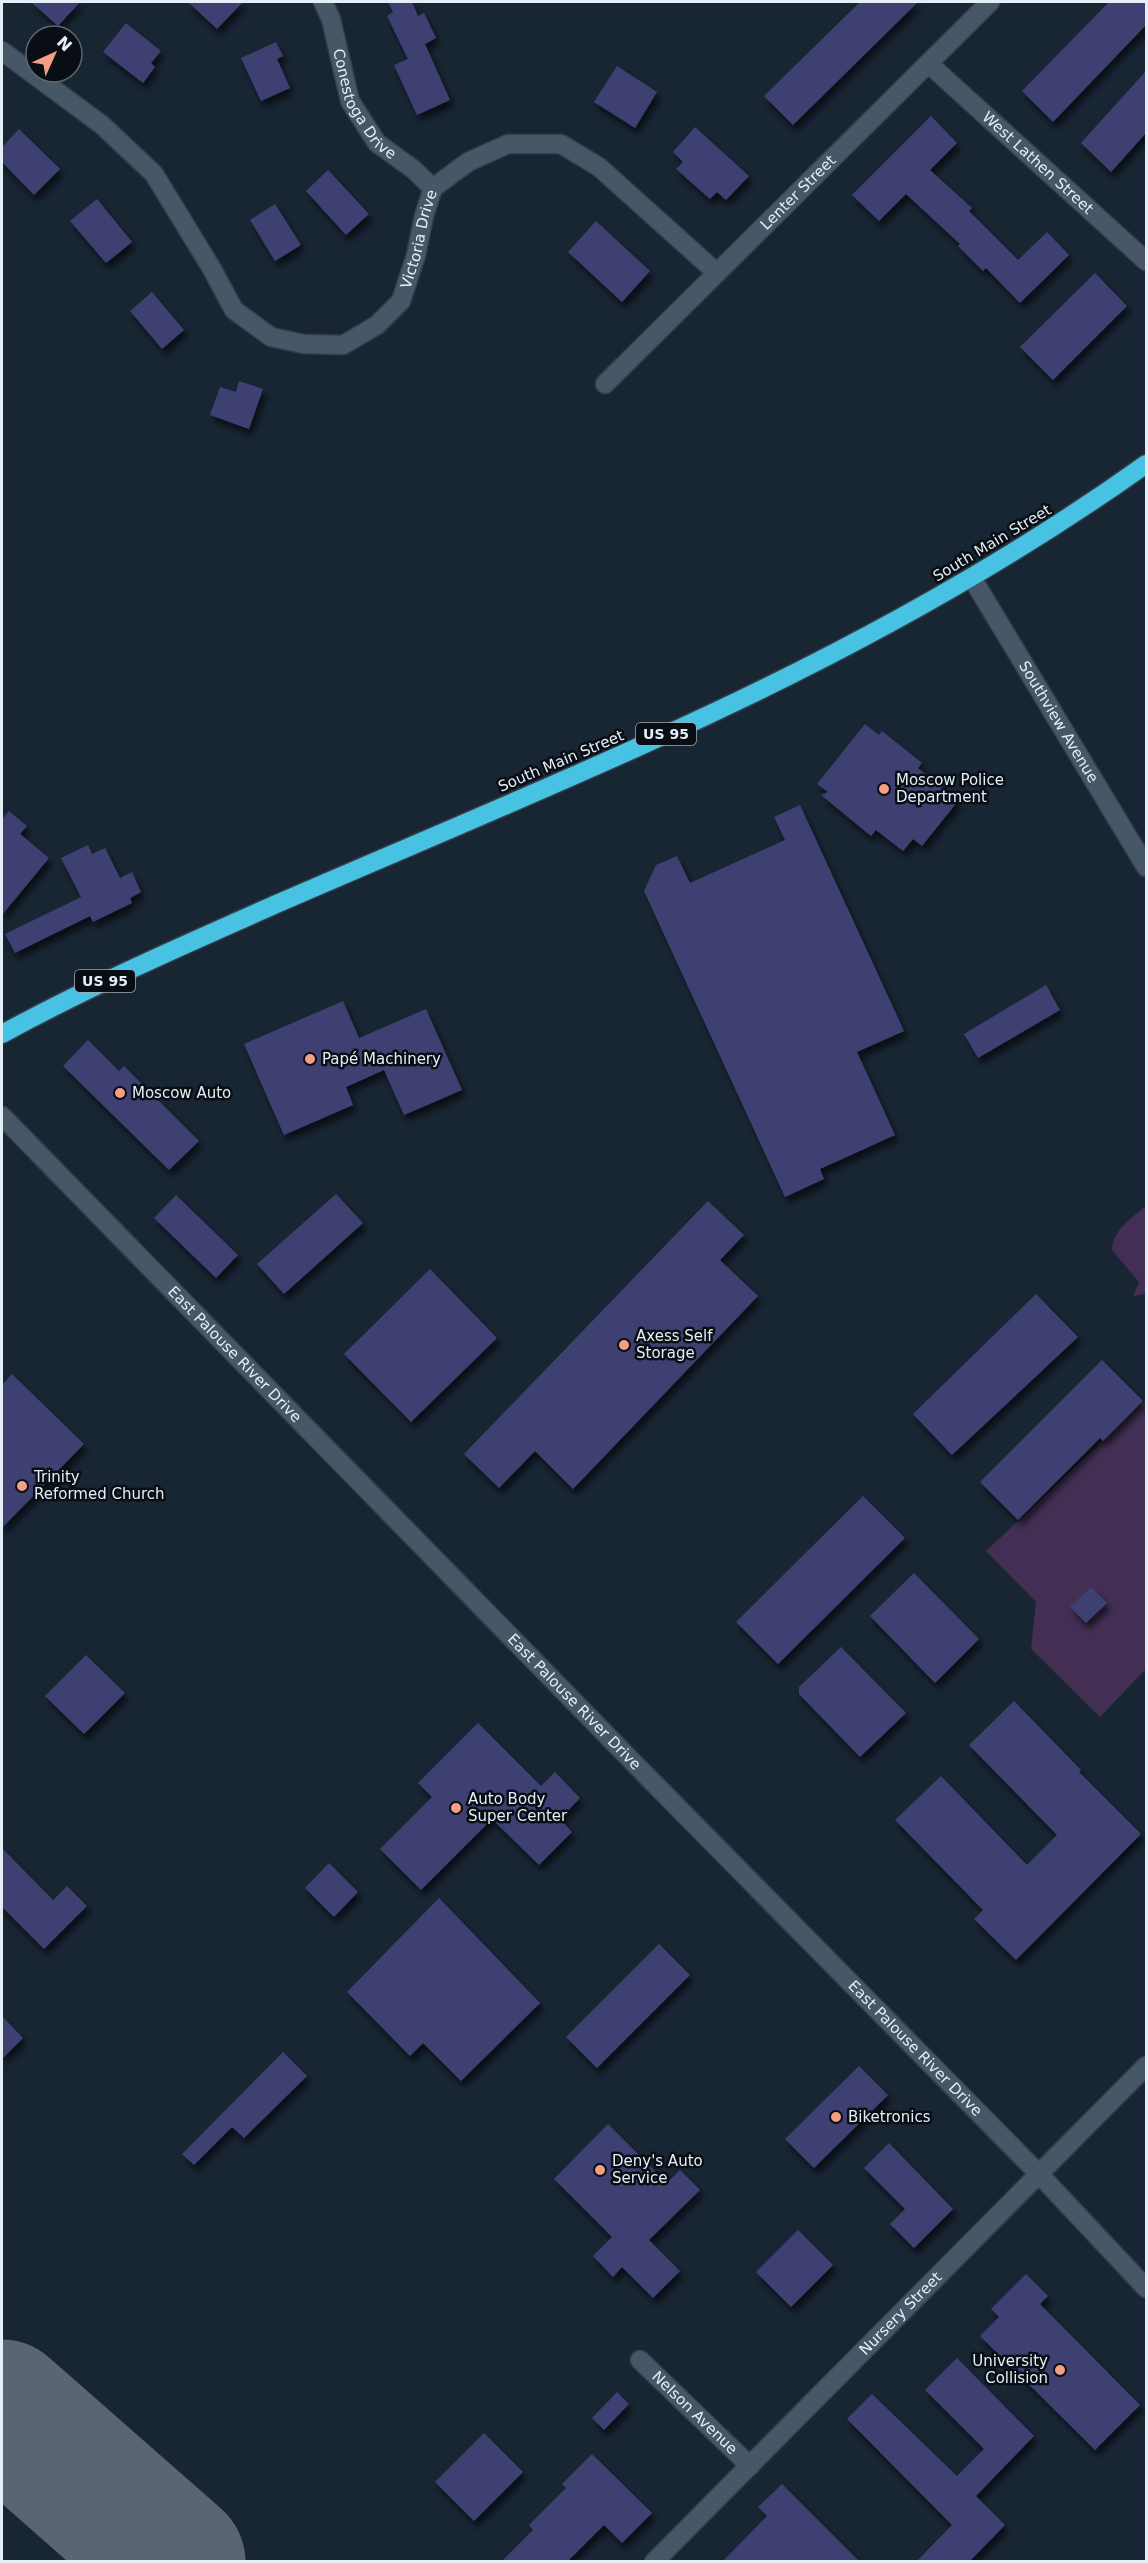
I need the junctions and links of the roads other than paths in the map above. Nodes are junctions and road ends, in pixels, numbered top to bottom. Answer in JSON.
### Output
{"nodes":[{"id":1,"x":323,"y":2,"type":"edge"},
{"id":2,"x":990,"y":2,"type":"edge"},
{"id":3,"x":2,"y":51,"type":"edge"},
{"id":4,"x":929,"y":64,"type":"junction"},
{"id":5,"x":434,"y":188,"type":"junction"},
{"id":6,"x":1146,"y":261,"type":"edge"},
{"id":7,"x":717,"y":273,"type":"junction"},
{"id":8,"x":605,"y":384,"type":"dead end"},
{"id":9,"x":1146,"y":464,"type":"edge"},
{"id":10,"x":972,"y":578,"type":"junction"},
{"id":11,"x":1146,"y":867,"type":"edge"},
{"id":12,"x":2,"y":1034,"type":"edge"},
{"id":13,"x":2,"y":1116,"type":"edge"},
{"id":14,"x":1146,"y":2066,"type":"edge"},
{"id":15,"x":1039,"y":2174,"type":"junction"},
{"id":16,"x":1146,"y":2288,"type":"edge"},
{"id":17,"x":640,"y":2360,"type":"dead end"},
{"id":18,"x":750,"y":2466,"type":"junction"},
{"id":19,"x":654,"y":2562,"type":"edge"}],
"edges":[{"from":1,"to":5,"type":"street","name":"Conestoga Drive"},
{"from":2,"to":4,"type":"street","name":"Lenter Street"},
{"from":3,"to":5,"type":"street","name":"Victoria Drive"},
{"from":4,"to":6,"type":"street","name":"West Lathen Street"},
{"from":4,"to":7,"type":"street","name":"Lenter Street"},
{"from":5,"to":7,"type":"street","name":"Victoria Drive"},
{"from":7,"to":8,"type":"street","name":"Lenter Street"},
{"from":9,"to":10,"type":"highway","name":"South Main Street","number":"US 95"},
{"from":10,"to":11,"type":"street","name":"Southview Avenue"},
{"from":10,"to":12,"type":"highway","name":"South Main Street","number":"US 95"},
{"from":13,"to":15,"type":"street","name":"East Palouse River Drive"},
{"from":14,"to":15,"type":"street","name":"Nursery Street"},
{"from":15,"to":16,"type":"street","name":"East Palouse River Drive"},
{"from":15,"to":18,"type":"street","name":"Nursery Street"},
{"from":17,"to":18,"type":"street","name":"Nelson Avenue"},
{"from":18,"to":19,"type":"street","name":"Nursery Street"}]}
